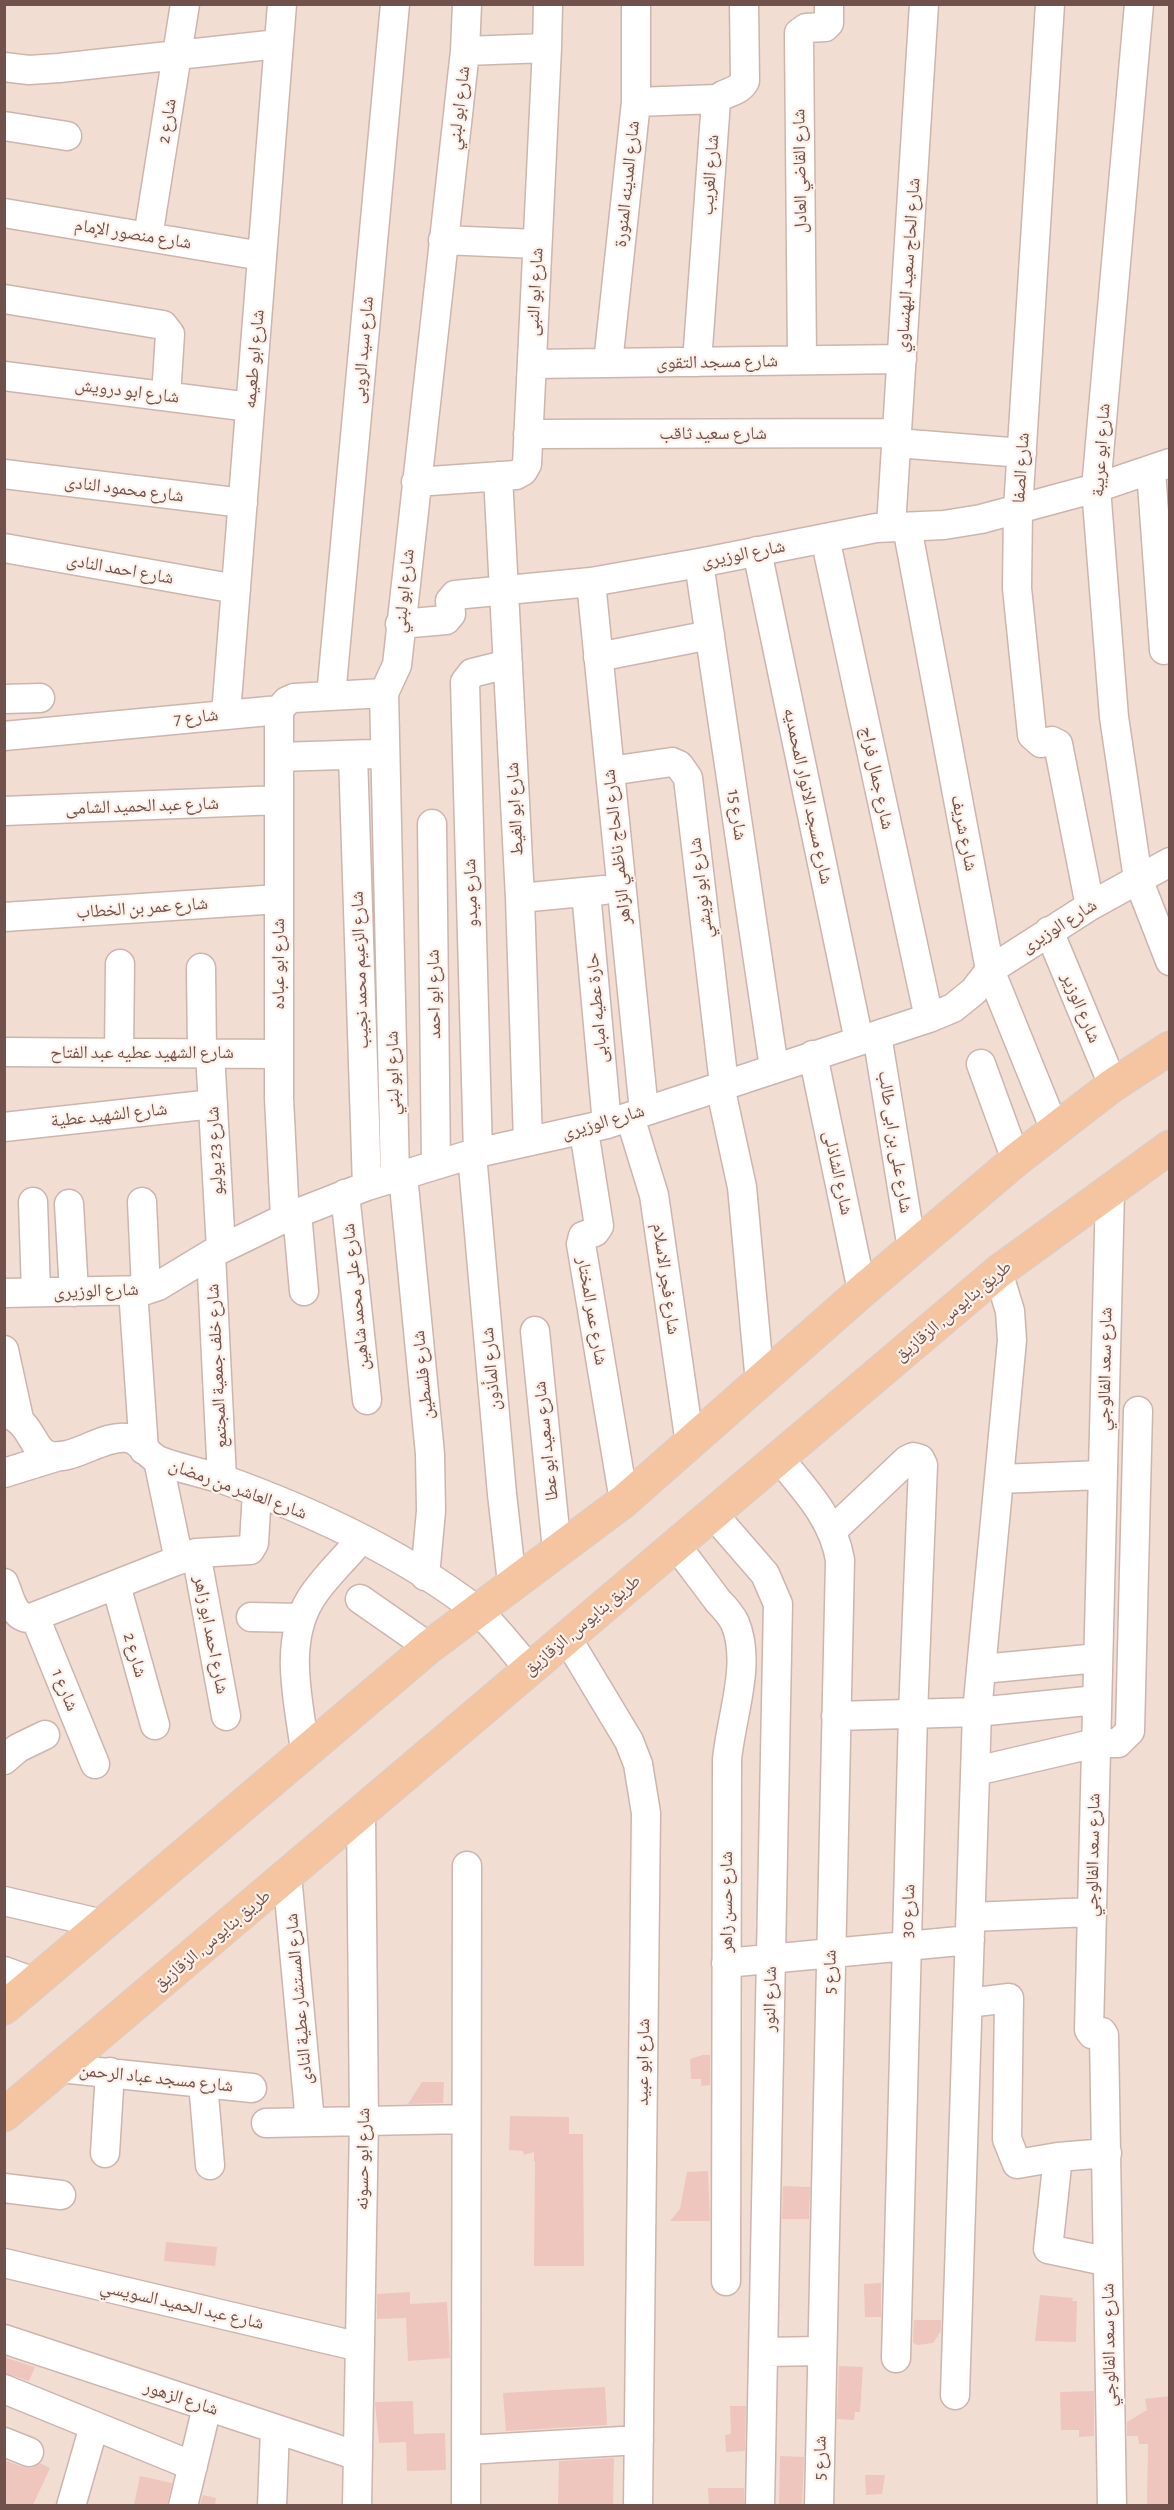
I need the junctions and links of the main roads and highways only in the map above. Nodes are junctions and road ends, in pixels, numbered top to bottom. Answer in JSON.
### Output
{"nodes":[{"id":1,"x":1170,"y":1048,"type":"edge"},
{"id":2,"x":1170,"y":1147,"type":"edge"},
{"id":3,"x":19,"y":1977,"type":"edge"},
{"id":4,"x":4,"y":2008,"type":"edge"},
{"id":5,"x":4,"y":2115,"type":"edge"}],
"edges":[{"from":1,"to":3,"type":"main road"},
{"from":2,"to":5,"type":"main road","name":"طريق بنايوس, الزقازيق"},
{"from":3,"to":4,"type":"main road"}]}
